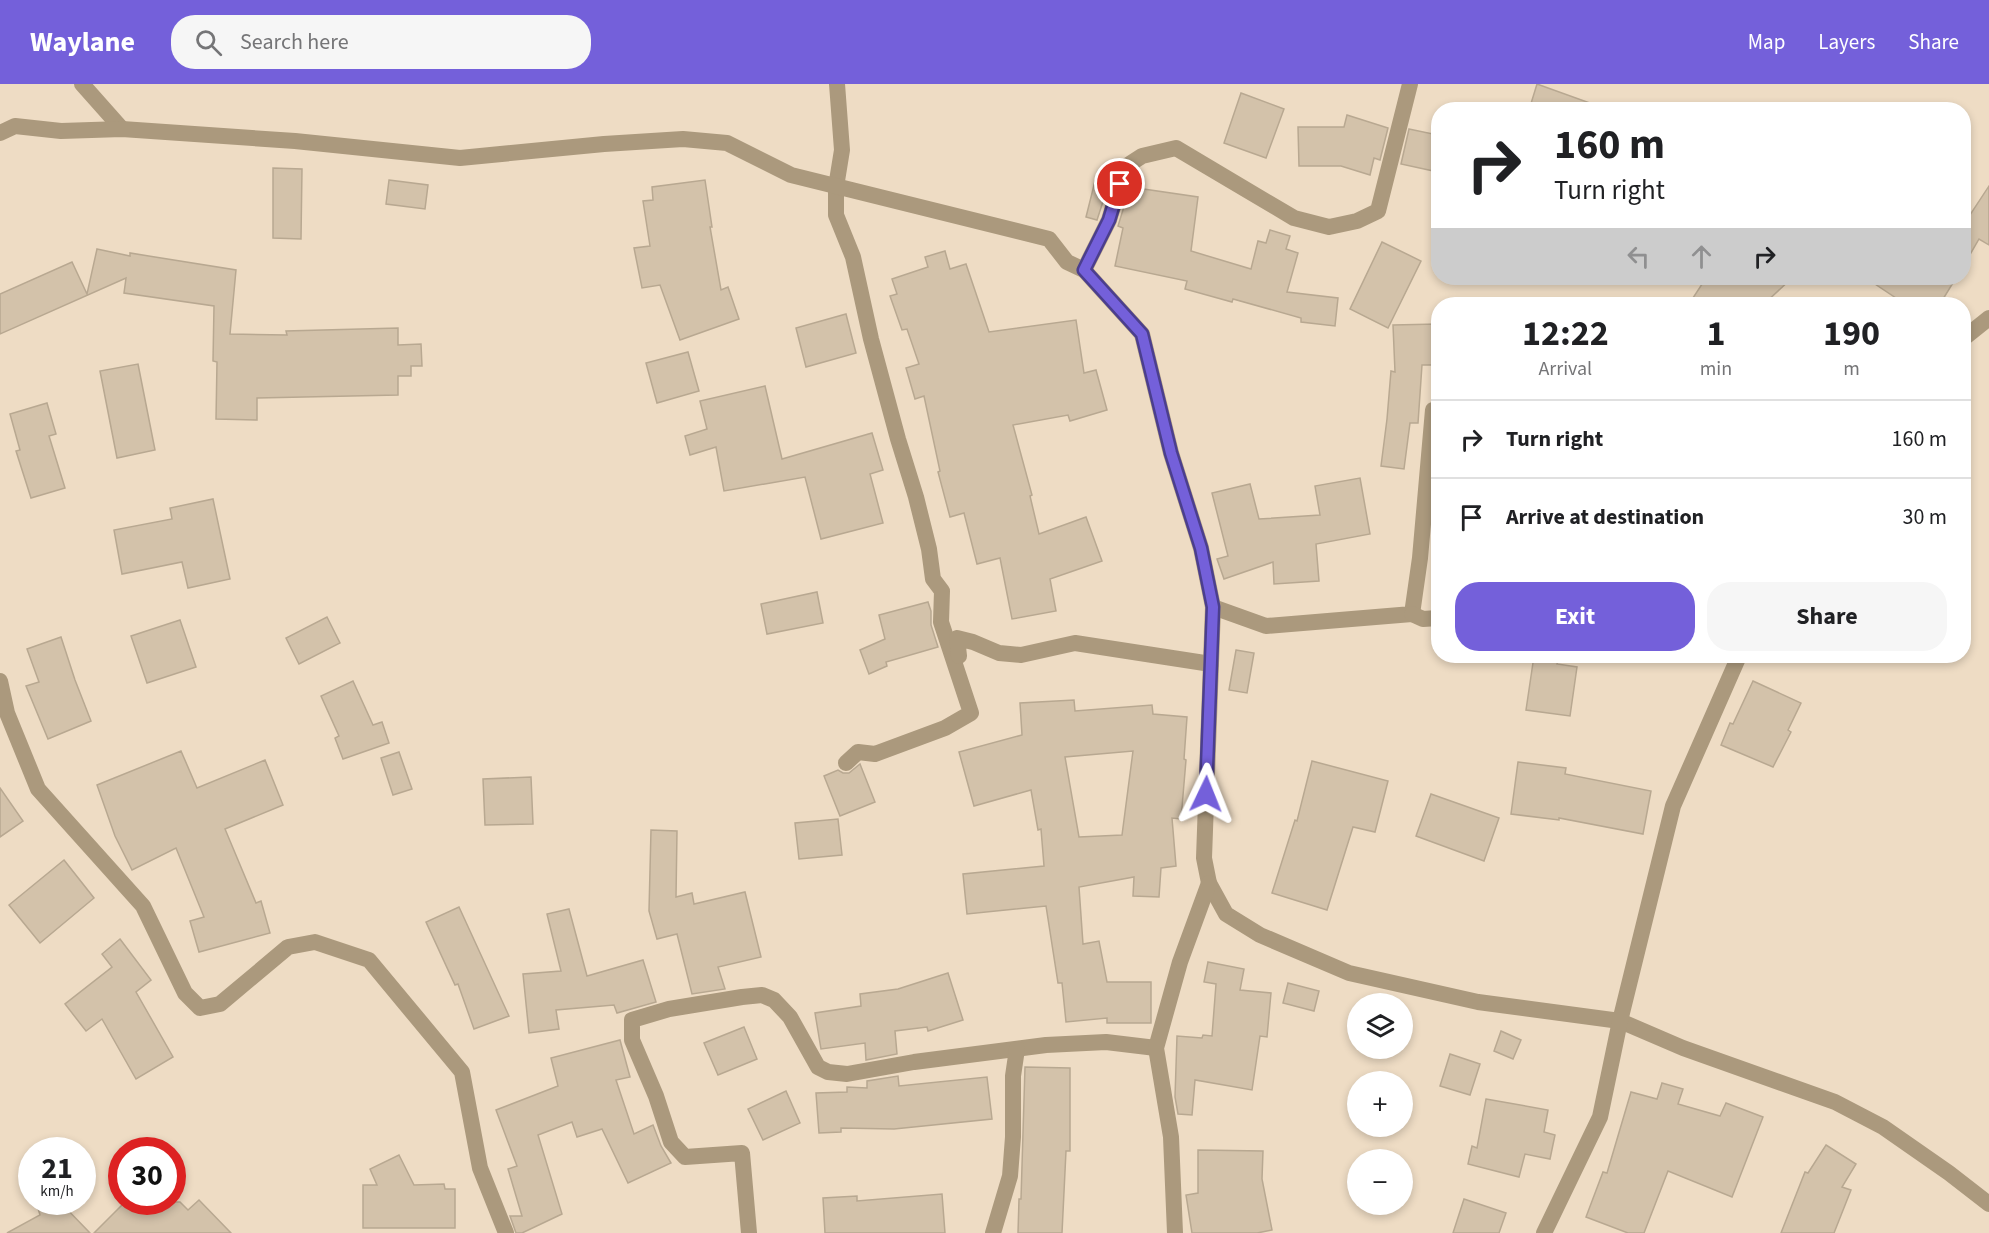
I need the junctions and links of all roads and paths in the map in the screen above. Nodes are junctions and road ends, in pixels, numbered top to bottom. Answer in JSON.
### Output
{"nodes":[{"id":1,"x":82,"y":84,"type":"edge"},
{"id":2,"x":837,"y":84,"type":"edge"},
{"id":3,"x":1410,"y":84,"type":"edge"},
{"id":4,"x":122,"y":129,"type":"junction"},
{"id":5,"x":0,"y":133,"type":"edge"},
{"id":6,"x":836,"y":187,"type":"junction"},
{"id":7,"x":1084,"y":270,"type":"junction"},
{"id":8,"x":1989,"y":318,"type":"edge"},
{"id":9,"x":1971,"y":332,"type":"edge"},
{"id":10,"x":1431,"y":433,"type":"edge"},
{"id":11,"x":1213,"y":607,"type":"junction"},
{"id":12,"x":1412,"y":614,"type":"junction"},
{"id":13,"x":1431,"y":618,"type":"edge"},
{"id":14,"x":1736,"y":663,"type":"edge"},
{"id":15,"x":1211,"y":664,"type":"junction"},
{"id":16,"x":0,"y":681,"type":"edge"},
{"id":17,"x":970,"y":713,"type":"junction"},
{"id":18,"x":846,"y":763,"type":"dead end"},
{"id":19,"x":1209,"y":883,"type":"junction"},
{"id":20,"x":1620,"y":1021,"type":"junction"},
{"id":21,"x":1156,"y":1048,"type":"junction"},
{"id":22,"x":1017,"y":1049,"type":"junction"},
{"id":23,"x":1989,"y":1204,"type":"edge"},
{"id":24,"x":506,"y":1233,"type":"edge"},
{"id":25,"x":749,"y":1233,"type":"edge"},
{"id":26,"x":993,"y":1233,"type":"edge"},
{"id":27,"x":1175,"y":1233,"type":"edge"},
{"id":28,"x":1544,"y":1233,"type":"edge"}],
"edges":[{"from":1,"to":4,"type":"street"},
{"from":2,"to":6,"type":"street"},
{"from":3,"to":7,"type":"street"},
{"from":4,"to":5,"type":"street"},
{"from":4,"to":6,"type":"street"},
{"from":6,"to":7,"type":"street"},
{"from":6,"to":17,"type":"street"},
{"from":7,"to":11,"type":"street"},
{"from":8,"to":9,"type":"street"},
{"from":10,"to":12,"type":"street"},
{"from":11,"to":12,"type":"street"},
{"from":11,"to":15,"type":"street"},
{"from":12,"to":13,"type":"street"},
{"from":14,"to":20,"type":"street"},
{"from":15,"to":17,"type":"street"},
{"from":15,"to":19,"type":"street"},
{"from":16,"to":24,"type":"street"},
{"from":17,"to":18,"type":"street"},
{"from":19,"to":20,"type":"street"},
{"from":19,"to":21,"type":"street"},
{"from":20,"to":23,"type":"street"},
{"from":20,"to":28,"type":"street"},
{"from":21,"to":22,"type":"street"},
{"from":21,"to":27,"type":"street"},
{"from":22,"to":25,"type":"street"},
{"from":22,"to":26,"type":"street"}]}
